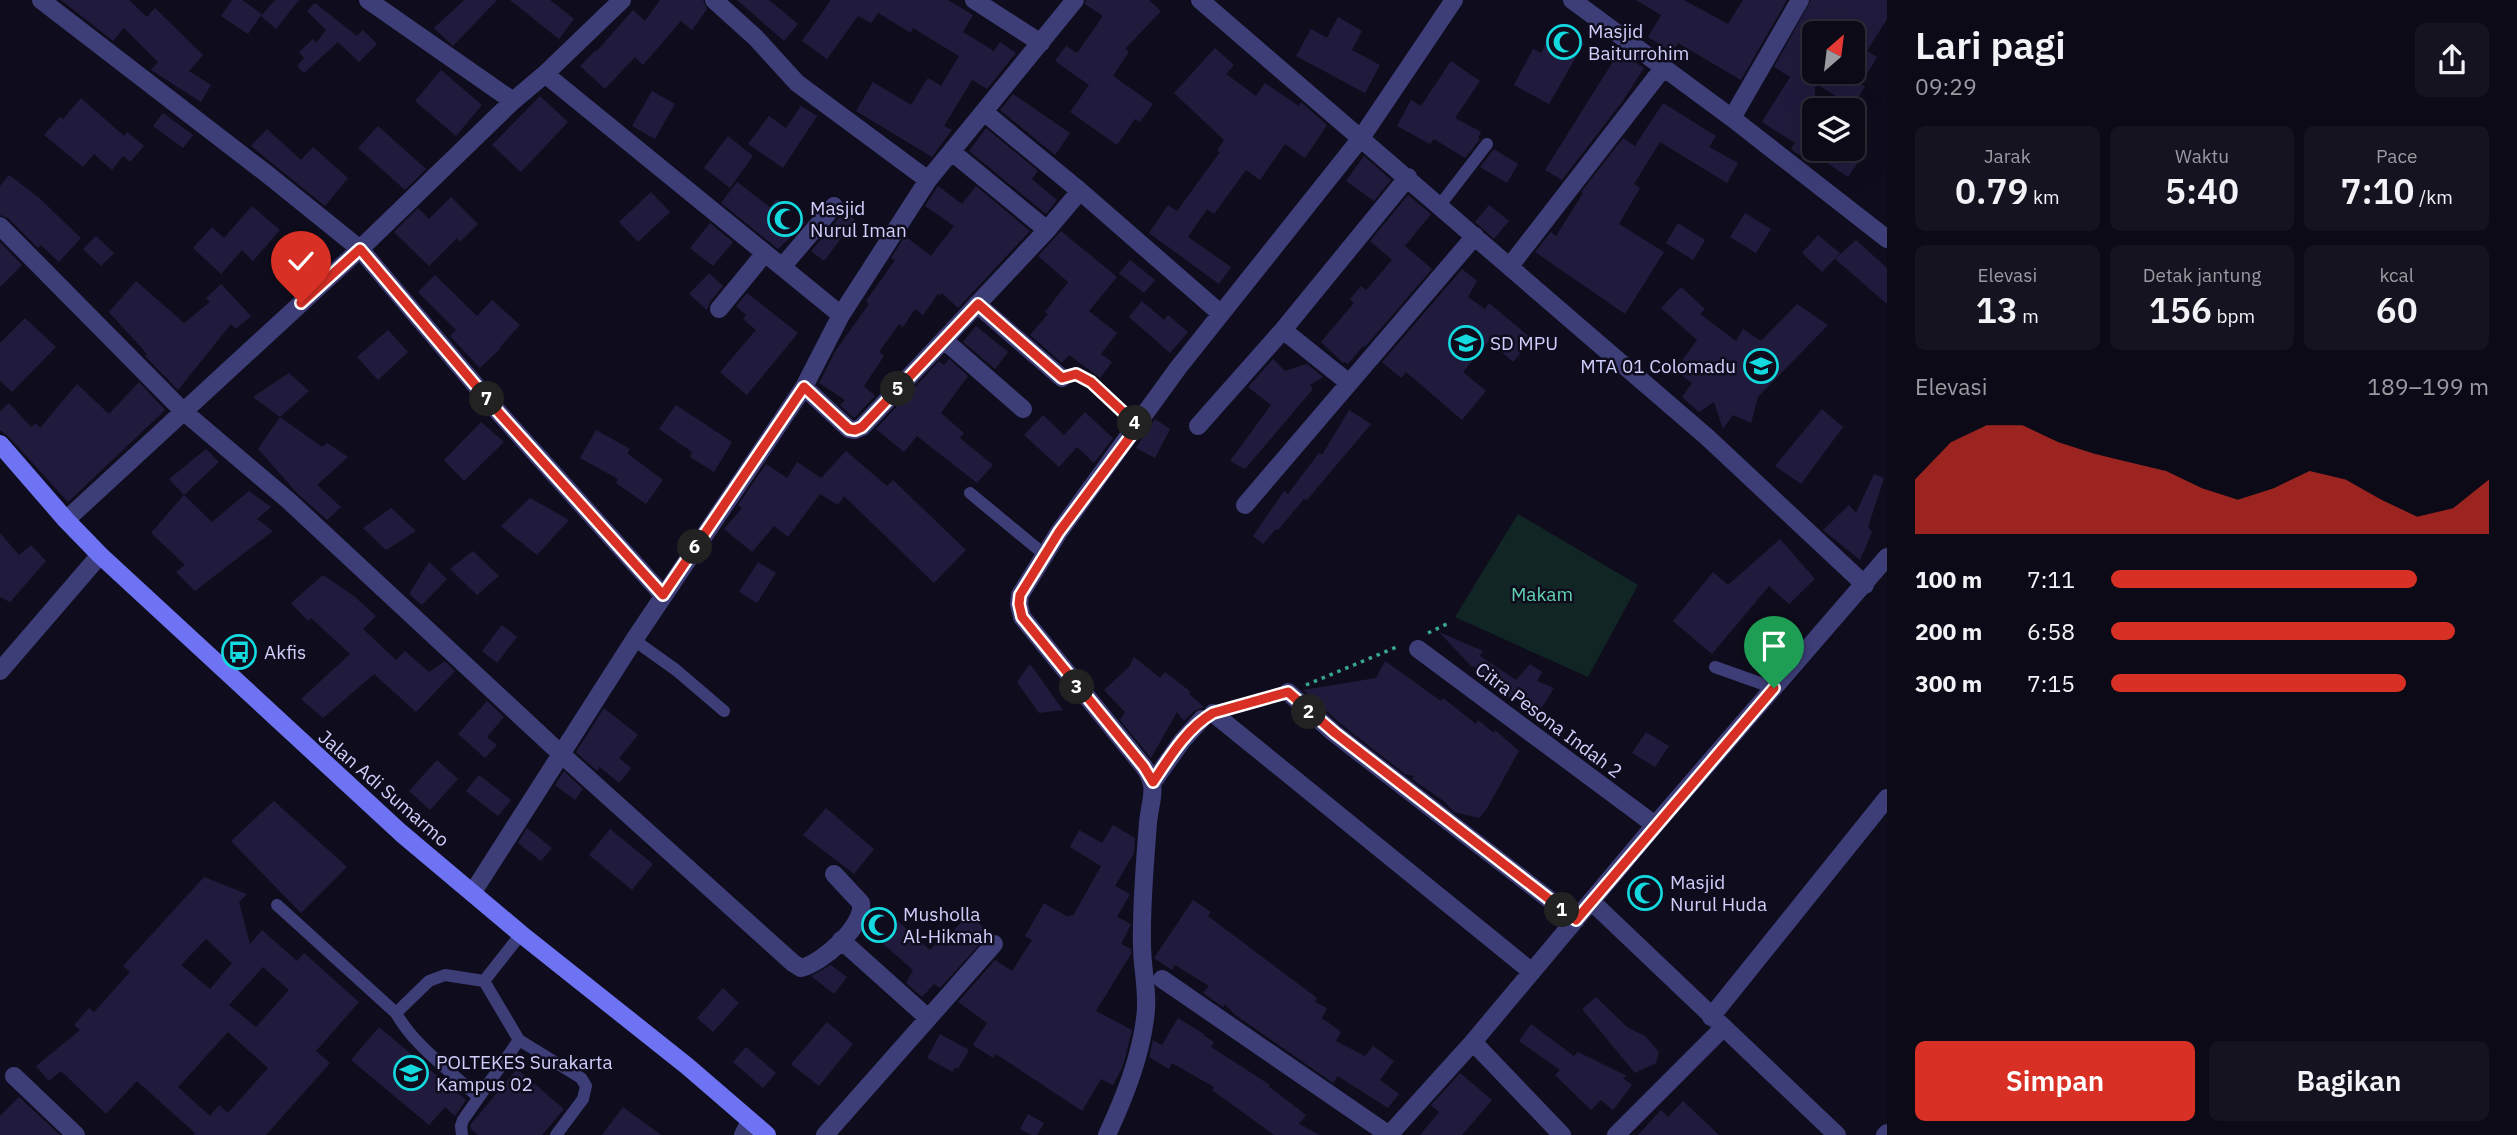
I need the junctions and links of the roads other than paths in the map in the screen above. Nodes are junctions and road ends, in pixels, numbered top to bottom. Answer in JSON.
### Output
{"nodes":[{"id":1,"x":41,"y":0,"type":"edge"},
{"id":2,"x":368,"y":0,"type":"edge"},
{"id":3,"x":622,"y":0,"type":"edge"},
{"id":4,"x":714,"y":0,"type":"edge"},
{"id":5,"x":974,"y":0,"type":"edge"},
{"id":6,"x":1075,"y":0,"type":"edge"},
{"id":7,"x":1200,"y":0,"type":"edge"},
{"id":8,"x":1454,"y":0,"type":"edge"},
{"id":9,"x":1572,"y":0,"type":"edge"},
{"id":10,"x":1800,"y":0,"type":"edge"},
{"id":11,"x":1041,"y":43,"type":"junction"},
{"id":12,"x":1664,"y":67,"type":"junction"},
{"id":13,"x":545,"y":74,"type":"junction"},
{"id":14,"x":513,"y":101,"type":"junction"},
{"id":15,"x":984,"y":112,"type":"junction"},
{"id":16,"x":1732,"y":118,"type":"junction"},
{"id":17,"x":1361,"y":138,"type":"junction"},
{"id":18,"x":1487,"y":144,"type":"dead end"},
{"id":19,"x":952,"y":152,"type":"junction"},
{"id":20,"x":1408,"y":177,"type":"junction"},
{"id":21,"x":928,"y":180,"type":"junction"},
{"id":22,"x":1080,"y":191,"type":"junction"},
{"id":23,"x":1440,"y":205,"type":"junction"},
{"id":24,"x":834,"y":206,"type":"dead end"},
{"id":25,"x":0,"y":226,"type":"edge"},
{"id":26,"x":1047,"y":230,"type":"junction"},
{"id":27,"x":1475,"y":236,"type":"junction"},
{"id":28,"x":1887,"y":239,"type":"edge"},
{"id":29,"x":360,"y":249,"type":"junction"},
{"id":30,"x":765,"y":253,"type":"junction"},
{"id":31,"x":1510,"y":266,"type":"junction"},
{"id":32,"x":782,"y":267,"type":"junction"},
{"id":33,"x":978,"y":304,"type":"junction"},
{"id":34,"x":719,"y":309,"type":"dead end"},
{"id":35,"x":1220,"y":313,"type":"junction"},
{"id":36,"x":841,"y":315,"type":"junction"},
{"id":37,"x":1283,"y":330,"type":"junction"},
{"id":38,"x":944,"y":340,"type":"junction"},
{"id":39,"x":1062,"y":378,"type":"joint"},
{"id":40,"x":1349,"y":383,"type":"junction"},
{"id":41,"x":804,"y":387,"type":"junction"},
{"id":42,"x":1023,"y":409,"type":"dead end"},
{"id":43,"x":183,"y":411,"type":"junction"},
{"id":44,"x":1138,"y":426,"type":"junction"},
{"id":45,"x":1198,"y":426,"type":"dead end"},
{"id":46,"x":0,"y":444,"type":"edge"},
{"id":47,"x":970,"y":493,"type":"dead end"},
{"id":48,"x":1245,"y":505,"type":"dead end"},
{"id":49,"x":66,"y":520,"type":"junction"},
{"id":50,"x":100,"y":555,"type":"junction"},
{"id":51,"x":1045,"y":555,"type":"junction"},
{"id":52,"x":1887,"y":556,"type":"edge"},
{"id":53,"x":1865,"y":585,"type":"junction"},
{"id":54,"x":663,"y":595,"type":"junction"},
{"id":55,"x":634,"y":640,"type":"junction"},
{"id":56,"x":1415,"y":643,"type":"road end"},
{"id":57,"x":1715,"y":667,"type":"dead end"},
{"id":58,"x":0,"y":671,"type":"edge"},
{"id":59,"x":1774,"y":688,"type":"junction"},
{"id":60,"x":1288,"y":692,"type":"road end"},
{"id":61,"x":724,"y":711,"type":"dead end"},
{"id":62,"x":560,"y":752,"type":"junction"},
{"id":63,"x":1153,"y":782,"type":"junction"},
{"id":64,"x":1887,"y":798,"type":"edge"},
{"id":65,"x":1655,"y":825,"type":"junction"},
{"id":66,"x":834,"y":874,"type":"dead end"},
{"id":67,"x":473,"y":892,"type":"junction"},
{"id":68,"x":1591,"y":901,"type":"junction"},
{"id":69,"x":277,"y":905,"type":"dead end"},
{"id":70,"x":1576,"y":920,"type":"junction"},
{"id":71,"x":841,"y":940,"type":"junction"},
{"id":72,"x":517,"y":941,"type":"junction"},
{"id":73,"x":994,"y":944,"type":"dead end"},
{"id":74,"x":1532,"y":972,"type":"junction"},
{"id":75,"x":1162,"y":979,"type":"dead end"},
{"id":76,"x":484,"y":981,"type":"junction"},
{"id":77,"x":396,"y":1013,"type":"junction"},
{"id":78,"x":928,"y":1018,"type":"junction"},
{"id":79,"x":1717,"y":1022,"type":"junction"},
{"id":80,"x":519,"y":1040,"type":"junction"},
{"id":81,"x":1473,"y":1042,"type":"junction"},
{"id":82,"x":14,"y":1076,"type":"dead end"},
{"id":83,"x":478,"y":1097,"type":"junction"},
{"id":84,"x":746,"y":1130,"type":"edge"},
{"id":85,"x":1397,"y":1132,"type":"edge"},
{"id":86,"x":76,"y":1135,"type":"edge"},
{"id":87,"x":462,"y":1135,"type":"edge"},
{"id":88,"x":556,"y":1135,"type":"edge"},
{"id":89,"x":767,"y":1135,"type":"edge"},
{"id":90,"x":825,"y":1135,"type":"edge"},
{"id":91,"x":1107,"y":1135,"type":"edge"},
{"id":92,"x":1562,"y":1135,"type":"edge"},
{"id":93,"x":1616,"y":1135,"type":"edge"},
{"id":94,"x":1837,"y":1135,"type":"edge"}],
"edges":[{"from":1,"to":29,"type":"street"},
{"from":2,"to":14,"type":"street"},
{"from":3,"to":13,"type":"street"},
{"from":4,"to":21,"type":"street"},
{"from":5,"to":11,"type":"street"},
{"from":6,"to":11,"type":"street"},
{"from":7,"to":17,"type":"street"},
{"from":8,"to":17,"type":"street"},
{"from":9,"to":12,"type":"street"},
{"from":10,"to":16,"type":"street"},
{"from":11,"to":15,"type":"street"},
{"from":12,"to":16,"type":"street"},
{"from":12,"to":31,"type":"street"},
{"from":13,"to":14,"type":"street"},
{"from":13,"to":30,"type":"street"},
{"from":14,"to":29,"type":"street"},
{"from":15,"to":19,"type":"street"},
{"from":15,"to":22,"type":"street"},
{"from":16,"to":28,"type":"street"},
{"from":17,"to":20,"type":"street"},
{"from":17,"to":35,"type":"street"},
{"from":18,"to":23,"type":"lane"},
{"from":19,"to":21,"type":"street"},
{"from":19,"to":26,"type":"street"},
{"from":20,"to":23,"type":"street"},
{"from":20,"to":37,"type":"street"},
{"from":21,"to":36,"type":"street"},
{"from":22,"to":26,"type":"street"},
{"from":22,"to":35,"type":"street"},
{"from":23,"to":27,"type":"street"},
{"from":24,"to":32,"type":"street"},
{"from":25,"to":43,"type":"street"},
{"from":26,"to":33,"type":"street"},
{"from":27,"to":31,"type":"street"},
{"from":27,"to":40,"type":"street"},
{"from":29,"to":43,"type":"street"},
{"from":29,"to":54,"type":"street"},
{"from":30,"to":32,"type":"street"},
{"from":30,"to":34,"type":"street"},
{"from":31,"to":53,"type":"street"},
{"from":32,"to":36,"type":"street"},
{"from":33,"to":38,"type":"street"},
{"from":33,"to":39,"type":"street"},
{"from":35,"to":44,"type":"street"},
{"from":36,"to":41,"type":"street"},
{"from":37,"to":40,"type":"street"},
{"from":37,"to":45,"type":"street"},
{"from":38,"to":41,"type":"street"},
{"from":38,"to":42,"type":"street"},
{"from":39,"to":44,"type":"lane"},
{"from":40,"to":48,"type":"street"},
{"from":41,"to":54,"type":"street"},
{"from":43,"to":49,"type":"street"},
{"from":43,"to":62,"type":"street"},
{"from":44,"to":51,"type":"street"},
{"from":46,"to":49,"type":"main road","name":"Jalan Adi Sumarmo"},
{"from":47,"to":51,"type":"lane"},
{"from":49,"to":50,"type":"main road","name":"Jalan Adi Sumarmo"},
{"from":50,"to":58,"type":"street"},
{"from":50,"to":67,"type":"main road","name":"Jalan Adi Sumarmo"},
{"from":51,"to":63,"type":"street"},
{"from":52,"to":53,"type":"street"},
{"from":53,"to":59,"type":"street"},
{"from":54,"to":55,"type":"street"},
{"from":55,"to":61,"type":"lane"},
{"from":55,"to":62,"type":"street"},
{"from":56,"to":65,"type":"street","name":"Citra Pesona Indah 2"},
{"from":57,"to":59,"type":"lane"},
{"from":59,"to":65,"type":"street"},
{"from":60,"to":70,"type":"street"},
{"from":62,"to":67,"type":"street"},
{"from":62,"to":71,"type":"street"},
{"from":63,"to":74,"type":"street"},
{"from":63,"to":91,"type":"street"},
{"from":64,"to":79,"type":"street"},
{"from":65,"to":68,"type":"street"},
{"from":66,"to":71,"type":"street"},
{"from":67,"to":72,"type":"main road","name":"Jalan Adi Sumarmo"},
{"from":68,"to":70,"type":"street"},
{"from":68,"to":79,"type":"street"},
{"from":69,"to":77,"type":"lane"},
{"from":70,"to":74,"type":"street"},
{"from":71,"to":78,"type":"street"},
{"from":72,"to":76,"type":"lane"},
{"from":72,"to":84,"type":"main road","name":"Jalan Adi Sumarmo"},
{"from":73,"to":78,"type":"street"},
{"from":74,"to":81,"type":"street"},
{"from":75,"to":85,"type":"street"},
{"from":76,"to":77,"type":"lane"},
{"from":76,"to":80,"type":"lane"},
{"from":77,"to":83,"type":"lane"},
{"from":78,"to":90,"type":"street"},
{"from":79,"to":93,"type":"street"},
{"from":79,"to":94,"type":"street"},
{"from":80,"to":83,"type":"lane"},
{"from":80,"to":88,"type":"lane"},
{"from":81,"to":85,"type":"street"},
{"from":81,"to":92,"type":"street"},
{"from":82,"to":86,"type":"street"},
{"from":83,"to":87,"type":"lane"},
{"from":84,"to":89,"type":"main road","name":"Jalan Adi Sumarmo"}]}
